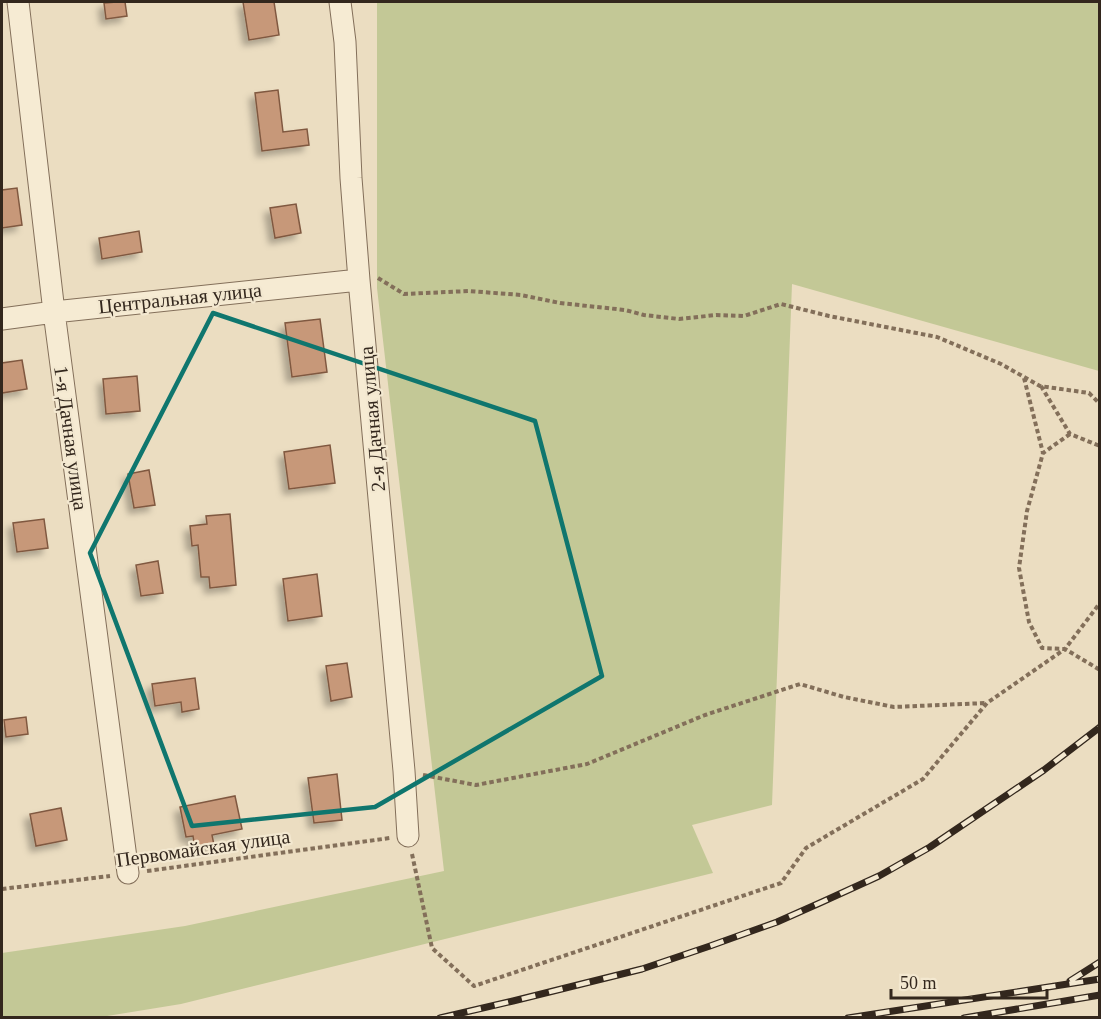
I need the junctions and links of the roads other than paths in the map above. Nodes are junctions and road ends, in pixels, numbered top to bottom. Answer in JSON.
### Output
{"nodes":[{"id":1,"x":18,"y":2,"type":"edge"},
{"id":2,"x":340,"y":2,"type":"edge"},
{"id":3,"x":359,"y":280,"type":"junction"},
{"id":4,"x":54,"y":312,"type":"junction"},
{"id":5,"x":2,"y":319,"type":"edge"},
{"id":6,"x":408,"y":836,"type":"road end"},
{"id":7,"x":128,"y":873,"type":"road end"}],
"edges":[{"from":1,"to":4,"type":"street","name":"1-я Дачная улица"},
{"from":2,"to":3,"type":"street","name":"2-я Дачная улица"},
{"from":3,"to":4,"type":"street","name":"Центральная улица"},
{"from":3,"to":6,"type":"street","name":"2-я Дачная улица"},
{"from":4,"to":5,"type":"street","name":"Центральная улица"},
{"from":4,"to":7,"type":"street","name":"1-я Дачная улица"}]}
